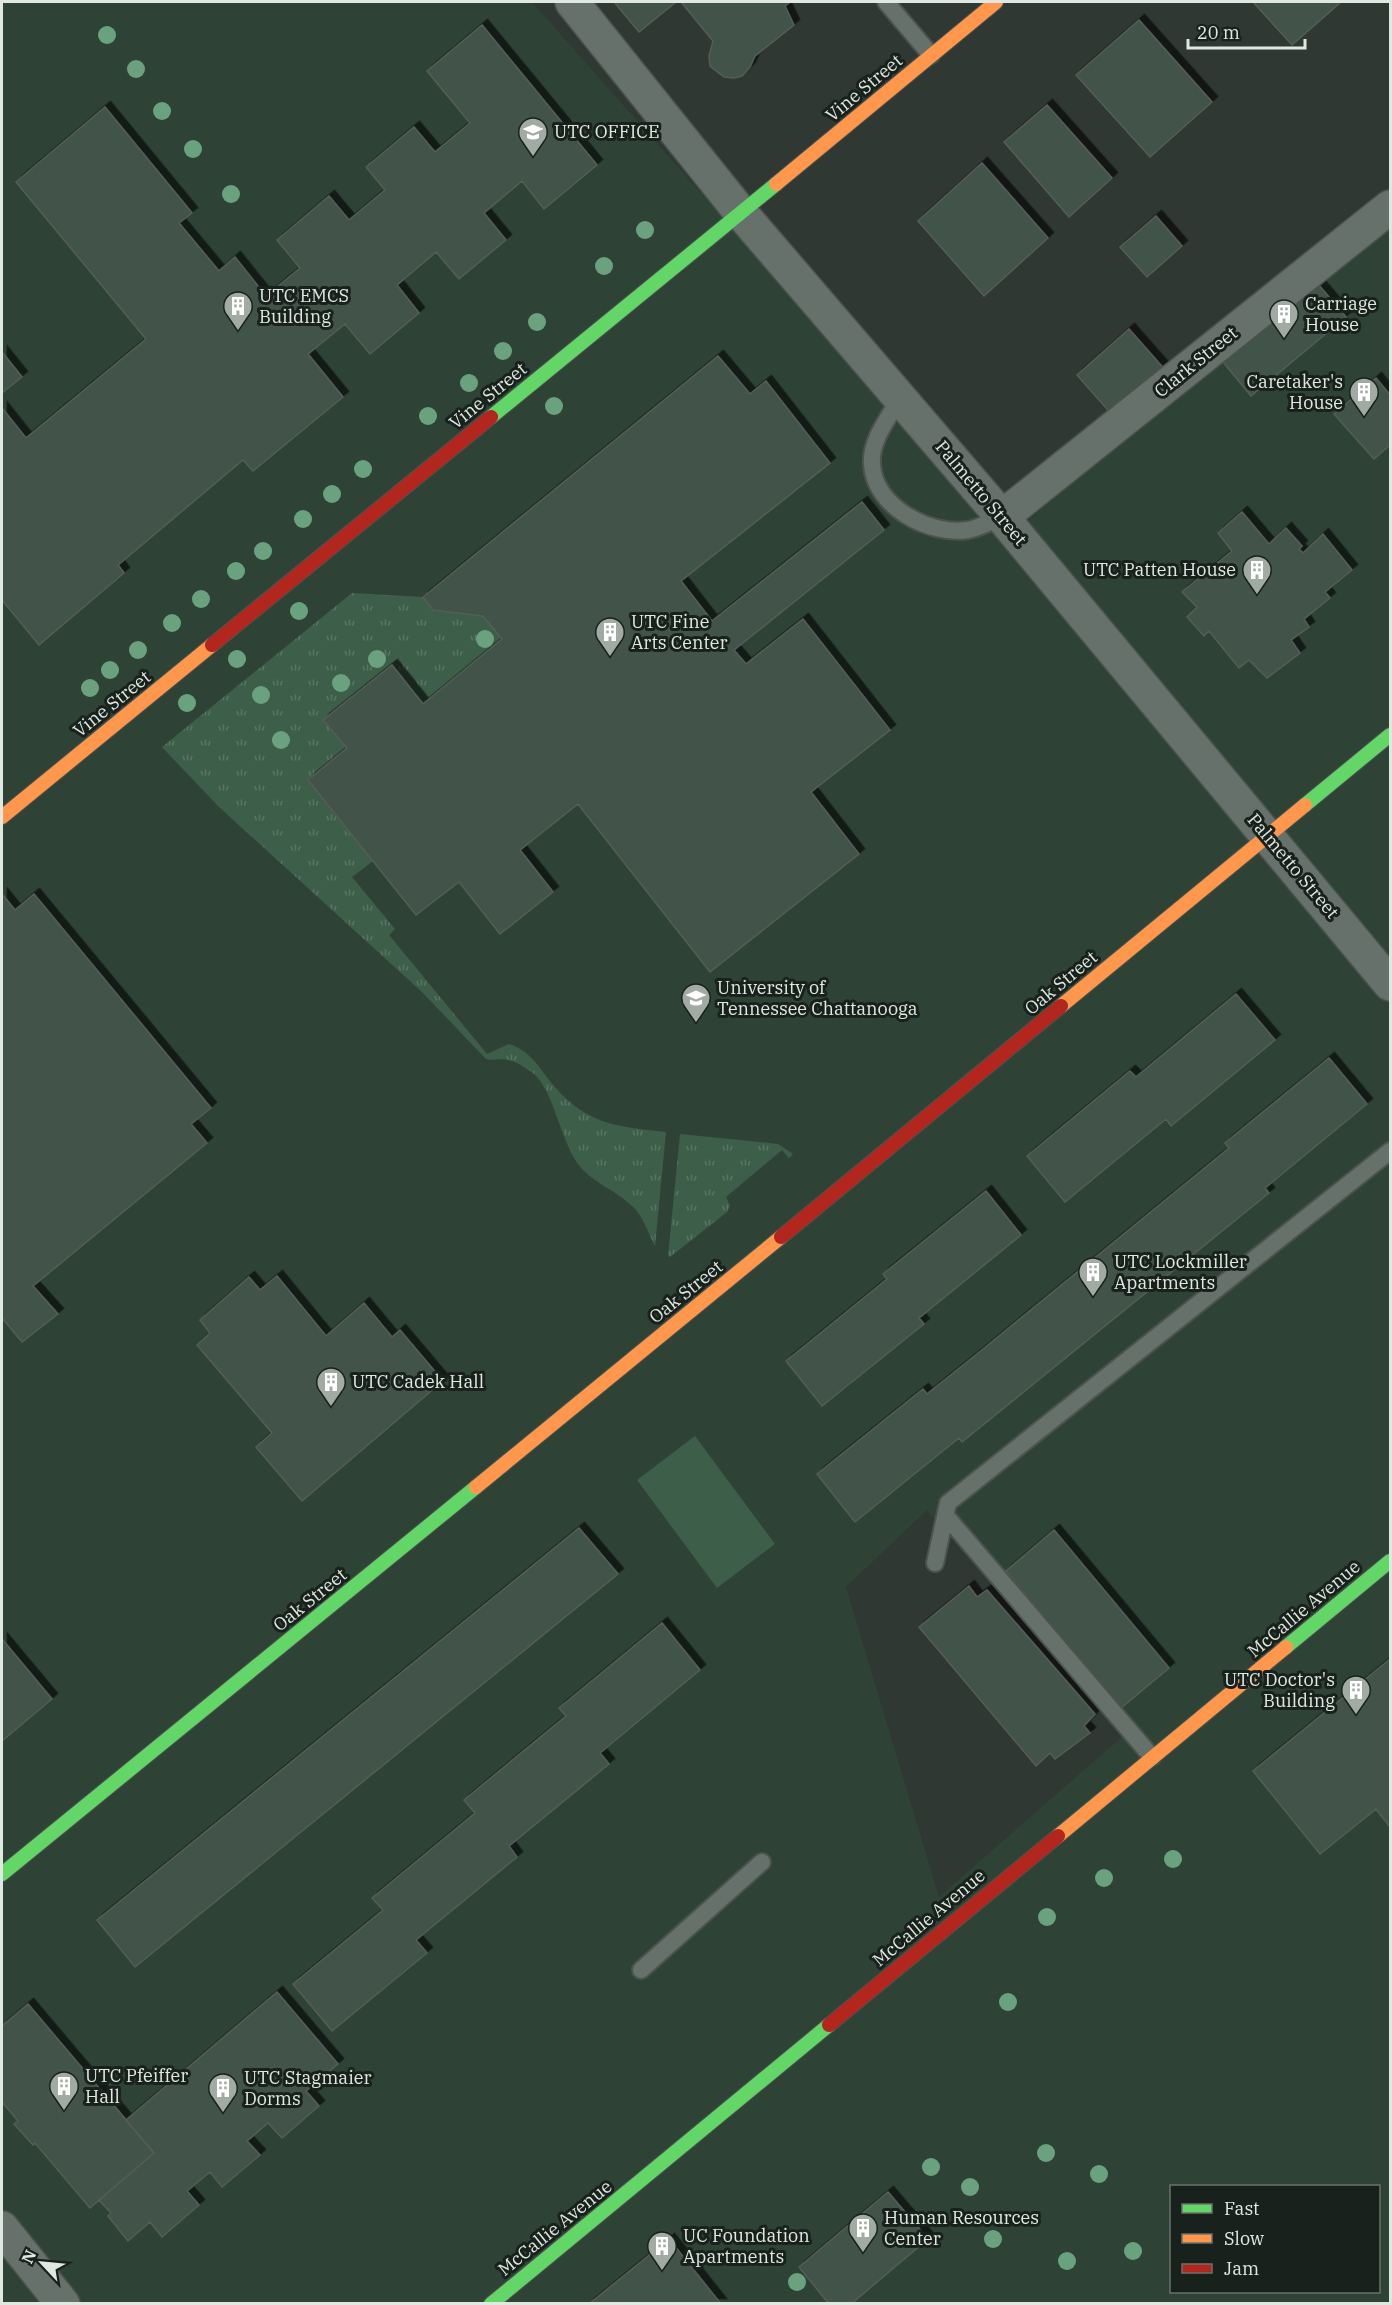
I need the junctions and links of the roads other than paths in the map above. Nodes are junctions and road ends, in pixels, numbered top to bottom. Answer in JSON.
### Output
{"nodes":[{"id":1,"x":572,"y":2,"type":"edge"},
{"id":2,"x":886,"y":2,"type":"edge"},
{"id":3,"x":996,"y":2,"type":"edge"},
{"id":4,"x":931,"y":55,"type":"junction"},
{"id":5,"x":1390,"y":207,"type":"edge"},
{"id":6,"x":741,"y":213,"type":"junction"},
{"id":7,"x":900,"y":398,"type":"junction"},
{"id":8,"x":1002,"y":517,"type":"junction"},
{"id":9,"x":1390,"y":735,"type":"edge"},
{"id":10,"x":2,"y":817,"type":"edge"},
{"id":11,"x":1268,"y":836,"type":"junction"},
{"id":12,"x":1390,"y":984,"type":"edge"},
{"id":13,"x":1390,"y":1151,"type":"edge"},
{"id":14,"x":946,"y":1516,"type":"junction"},
{"id":15,"x":1390,"y":1561,"type":"edge"},
{"id":16,"x":935,"y":1563,"type":"dead end"},
{"id":17,"x":1152,"y":1757,"type":"junction"},
{"id":18,"x":762,"y":1863,"type":"dead end"},
{"id":19,"x":2,"y":1874,"type":"edge"},
{"id":20,"x":641,"y":1970,"type":"dead end"},
{"id":21,"x":2,"y":2228,"type":"edge"},
{"id":22,"x":63,"y":2304,"type":"edge"},
{"id":23,"x":491,"y":2304,"type":"edge"}],
"edges":[{"from":1,"to":6,"type":"street","name":"Palmetto Street"},
{"from":2,"to":4,"type":"lane"},
{"from":3,"to":4,"type":"street","name":"Vine Street"},
{"from":4,"to":6,"type":"street","name":"Vine Street"},
{"from":5,"to":8,"type":"street","name":"Clark Street"},
{"from":6,"to":7,"type":"street","name":"Palmetto Street"},
{"from":6,"to":10,"type":"street","name":"Vine Street"},
{"from":7,"to":8,"type":"street","name":"Palmetto Street"},
{"from":7,"to":8,"type":"lane"},
{"from":8,"to":11,"type":"street","name":"Palmetto Street"},
{"from":9,"to":11,"type":"street","name":"Oak Street"},
{"from":11,"to":12,"type":"street","name":"Palmetto Street"},
{"from":11,"to":19,"type":"street","name":"Oak Street"},
{"from":13,"to":14,"type":"lane"},
{"from":14,"to":16,"type":"lane"},
{"from":14,"to":17,"type":"lane"},
{"from":15,"to":17,"type":"street","name":"McCallie Avenue"},
{"from":17,"to":23,"type":"street","name":"McCallie Avenue"},
{"from":18,"to":20,"type":"lane"},
{"from":21,"to":22,"type":"street"}]}
